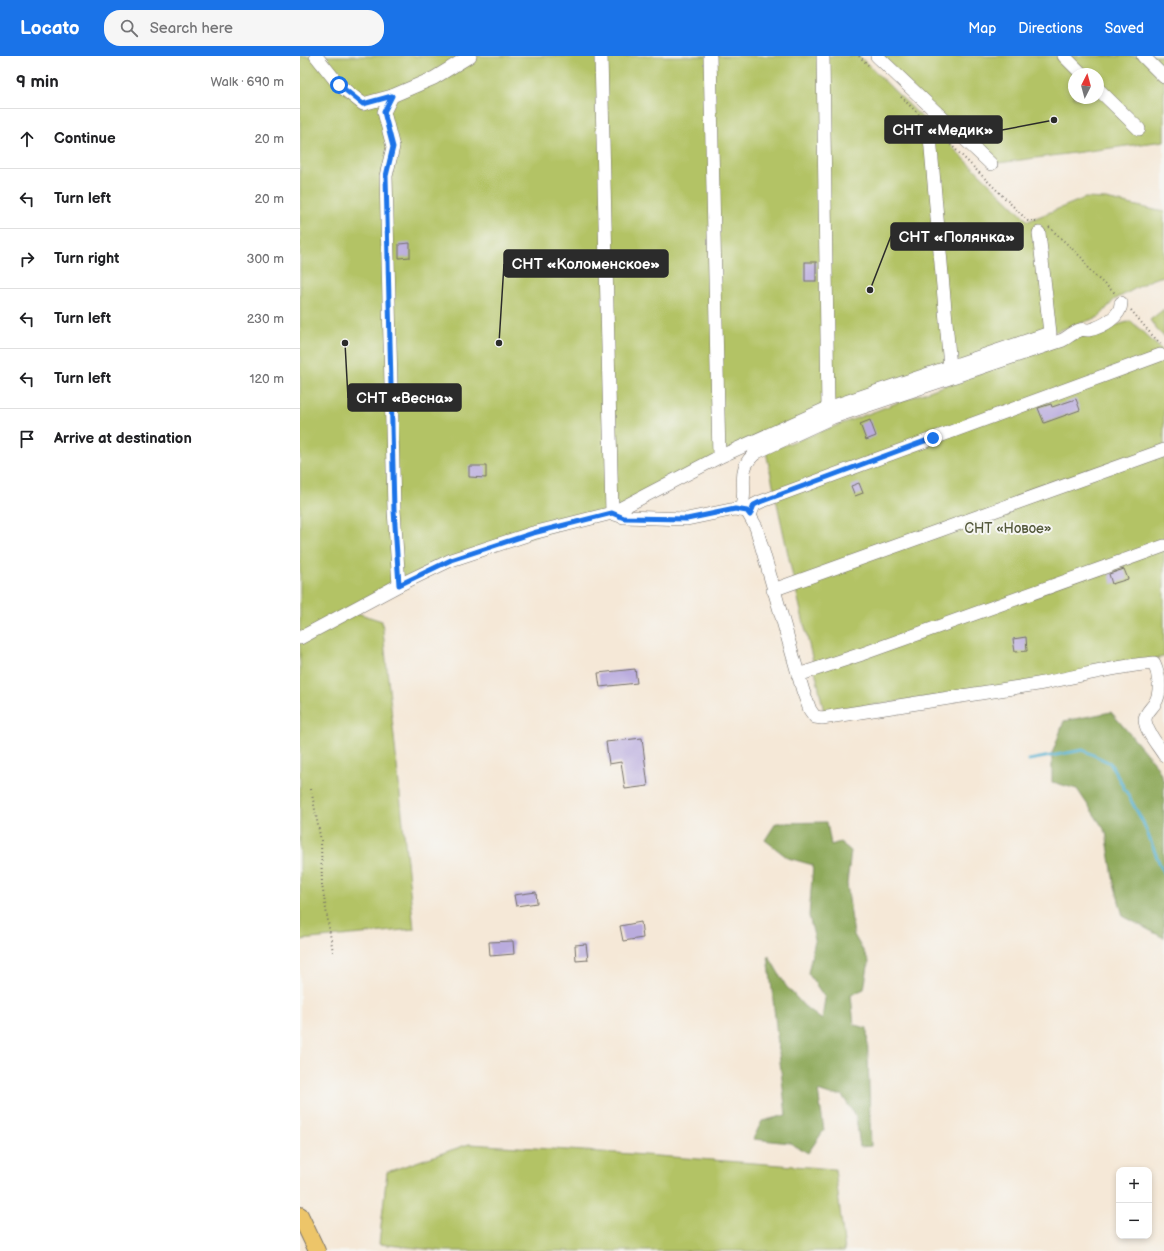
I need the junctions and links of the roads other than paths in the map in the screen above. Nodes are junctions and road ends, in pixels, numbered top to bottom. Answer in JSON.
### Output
{"nodes":[{"id":1,"x":316,"y":56,"type":"edge"},
{"id":2,"x":470,"y":56,"type":"edge"},
{"id":3,"x":601,"y":56,"type":"edge"},
{"id":4,"x":710,"y":56,"type":"edge"},
{"id":5,"x":823,"y":56,"type":"edge"},
{"id":6,"x":1064,"y":56,"type":"edge"},
{"id":7,"x":1142,"y":56,"type":"edge"},
{"id":8,"x":872,"y":61,"type":"edge"},
{"id":9,"x":1076,"y":68,"type":"edge"},
{"id":10,"x":1164,"y":77,"type":"edge"},
{"id":11,"x":1104,"y":95,"type":"edge"},
{"id":12,"x":392,"y":96,"type":"junction"},
{"id":13,"x":1139,"y":129,"type":"dead end"},
{"id":14,"x":934,"y":132,"type":"road end"},
{"id":15,"x":991,"y":164,"type":"dead end"},
{"id":16,"x":1043,"y":227,"type":"road end"},
{"id":17,"x":1121,"y":303,"type":"road end"},
{"id":18,"x":1162,"y":351,"type":"edge"},
{"id":19,"x":950,"y":367,"type":"junction"},
{"id":20,"x":828,"y":408,"type":"junction"},
{"id":21,"x":1164,"y":450,"type":"edge"},
{"id":22,"x":719,"y":457,"type":"junction"},
{"id":23,"x":612,"y":513,"type":"junction"},
{"id":24,"x":746,"y":513,"type":"junction"},
{"id":25,"x":1164,"y":546,"type":"edge"},
{"id":26,"x":399,"y":585,"type":"junction"},
{"id":27,"x":773,"y":590,"type":"junction"},
{"id":28,"x":300,"y":637,"type":"edge"},
{"id":29,"x":798,"y":675,"type":"junction"},
{"id":30,"x":1164,"y":755,"type":"edge"},
{"id":31,"x":300,"y":1215,"type":"edge"},
{"id":32,"x":317,"y":1251,"type":"edge"}],
"edges":[{"from":1,"to":12,"type":"street"},
{"from":2,"to":12,"type":"street"},
{"from":3,"to":23,"type":"street"},
{"from":4,"to":22,"type":"street"},
{"from":5,"to":20,"type":"street"},
{"from":6,"to":9,"type":"street"},
{"from":7,"to":10,"type":"street"},
{"from":8,"to":15,"type":"street"},
{"from":11,"to":13,"type":"street"},
{"from":12,"to":26,"type":"street"},
{"from":14,"to":19,"type":"street"},
{"from":16,"to":19,"type":"street"},
{"from":17,"to":24,"type":"street"},
{"from":18,"to":24,"type":"street"},
{"from":19,"to":20,"type":"street"},
{"from":20,"to":22,"type":"street"},
{"from":21,"to":27,"type":"street"},
{"from":22,"to":23,"type":"street"},
{"from":23,"to":24,"type":"street"},
{"from":23,"to":26,"type":"street"},
{"from":24,"to":27,"type":"street"},
{"from":25,"to":29,"type":"street"},
{"from":26,"to":28,"type":"street"},
{"from":27,"to":29,"type":"street"},
{"from":29,"to":30,"type":"street"},
{"from":31,"to":32,"type":"main road"}]}
